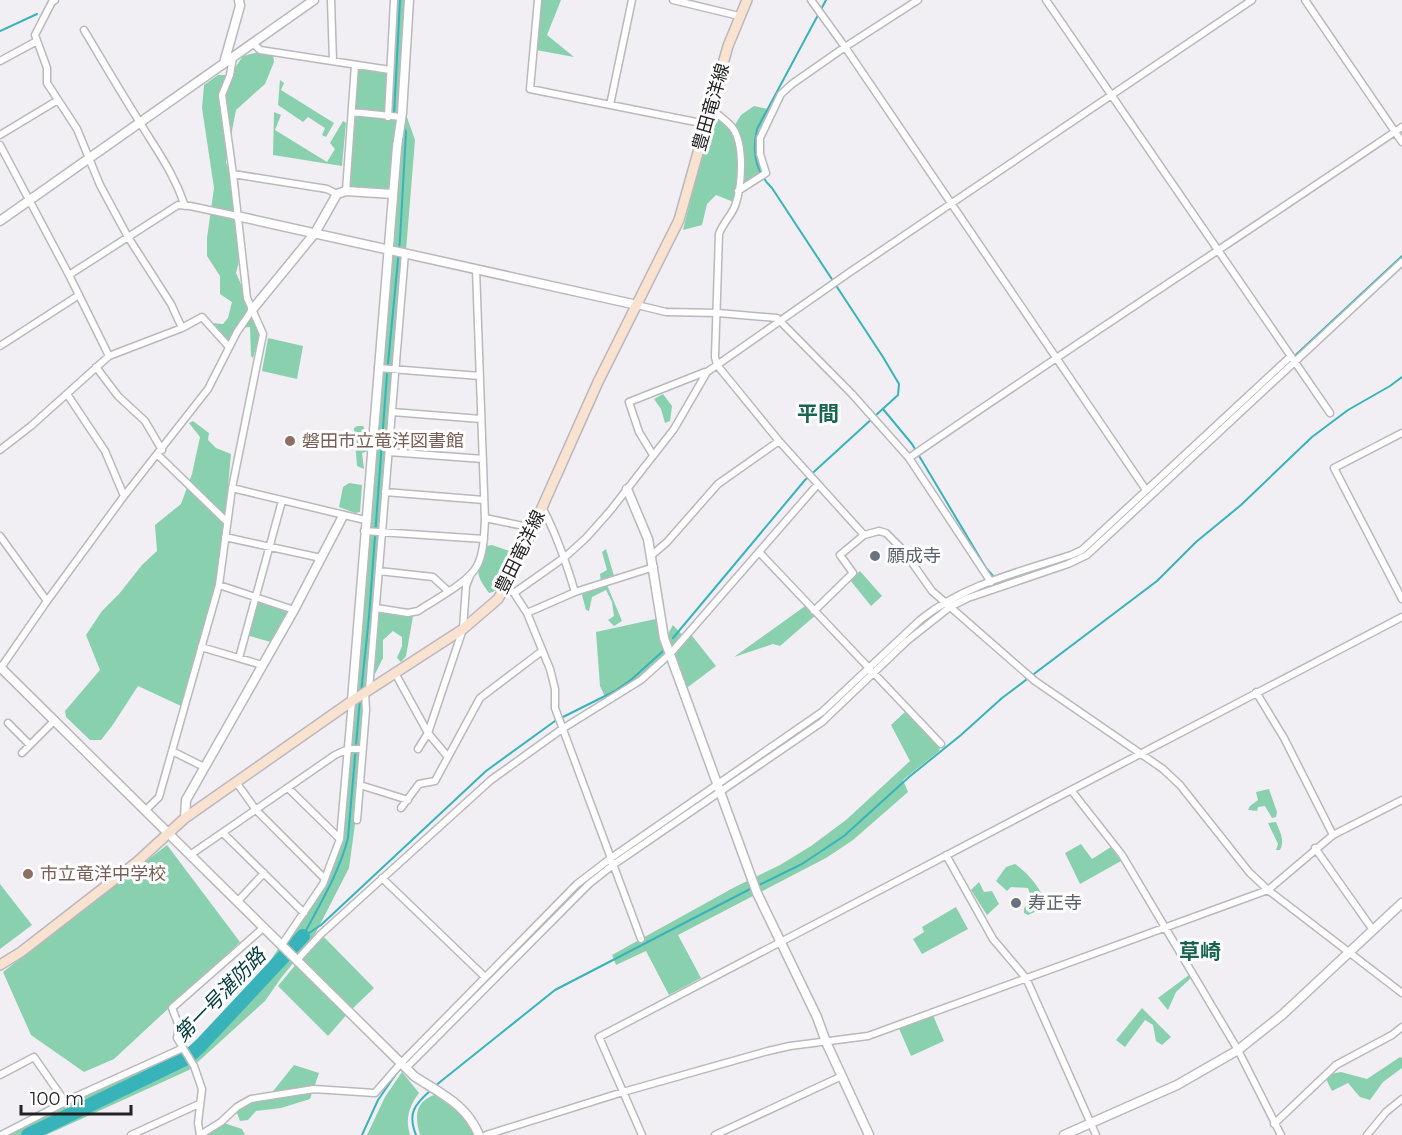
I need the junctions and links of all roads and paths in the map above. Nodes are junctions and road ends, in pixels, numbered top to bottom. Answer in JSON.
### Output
{"nodes":[{"id":1,"x":239,"y":0,"type":"edge"},
{"id":2,"x":314,"y":0,"type":"edge"},
{"id":3,"x":331,"y":0,"type":"edge"},
{"id":4,"x":394,"y":0,"type":"edge"},
{"id":5,"x":409,"y":0,"type":"edge"},
{"id":6,"x":538,"y":0,"type":"edge"},
{"id":7,"x":632,"y":0,"type":"edge"},
{"id":8,"x":673,"y":0,"type":"edge"},
{"id":9,"x":747,"y":0,"type":"edge"},
{"id":10,"x":811,"y":0,"type":"edge"},
{"id":11,"x":918,"y":0,"type":"edge"},
{"id":12,"x":1046,"y":0,"type":"edge"},
{"id":13,"x":1252,"y":0,"type":"edge"},
{"id":14,"x":1305,"y":0,"type":"edge"},
{"id":15,"x":53,"y":1,"type":"edge"},
{"id":16,"x":739,"y":16,"type":"junction"},
{"id":17,"x":84,"y":30,"type":"dead end"},
{"id":18,"x":37,"y":41,"type":"junction"},
{"id":19,"x":253,"y":43,"type":"junction"},
{"id":20,"x":845,"y":47,"type":"junction"},
{"id":21,"x":233,"y":57,"type":"junction"},
{"id":22,"x":0,"y":61,"type":"edge"},
{"id":23,"x":333,"y":61,"type":"junction"},
{"id":24,"x":224,"y":63,"type":"junction"},
{"id":25,"x":355,"y":64,"type":"junction"},
{"id":26,"x":390,"y":70,"type":"junction"},
{"id":27,"x":1112,"y":95,"type":"junction"},
{"id":28,"x":58,"y":100,"type":"junction"},
{"id":29,"x":610,"y":105,"type":"junction"},
{"id":30,"x":710,"y":108,"type":"junction"},
{"id":31,"x":352,"y":112,"type":"junction"},
{"id":32,"x":388,"y":117,"type":"junction"},
{"id":33,"x":401,"y":117,"type":"junction"},
{"id":34,"x":140,"y":123,"type":"junction"},
{"id":35,"x":706,"y":124,"type":"junction"},
{"id":36,"x":1402,"y":127,"type":"edge"},
{"id":37,"x":1395,"y":132,"type":"junction"},
{"id":38,"x":0,"y":135,"type":"edge"},
{"id":39,"x":1402,"y":142,"type":"edge"},
{"id":40,"x":0,"y":145,"type":"edge"},
{"id":41,"x":89,"y":159,"type":"junction"},
{"id":42,"x":233,"y":174,"type":"junction"},
{"id":43,"x":738,"y":191,"type":"junction"},
{"id":44,"x":341,"y":192,"type":"junction"},
{"id":45,"x":393,"y":194,"type":"junction"},
{"id":46,"x":30,"y":200,"type":"junction"},
{"id":47,"x":950,"y":205,"type":"junction"},
{"id":48,"x":185,"y":206,"type":"junction"},
{"id":49,"x":237,"y":216,"type":"junction"},
{"id":50,"x":0,"y":221,"type":"edge"},
{"id":51,"x":315,"y":233,"type":"junction"},
{"id":52,"x":128,"y":237,"type":"junction"},
{"id":53,"x":388,"y":249,"type":"junction"},
{"id":54,"x":1218,"y":252,"type":"junction"},
{"id":55,"x":405,"y":253,"type":"junction"},
{"id":56,"x":1402,"y":262,"type":"edge"},
{"id":57,"x":476,"y":269,"type":"junction"},
{"id":58,"x":69,"y":275,"type":"junction"},
{"id":59,"x":79,"y":296,"type":"junction"},
{"id":60,"x":637,"y":305,"type":"junction"},
{"id":61,"x":252,"y":310,"type":"junction"},
{"id":62,"x":718,"y":313,"type":"junction"},
{"id":63,"x":780,"y":321,"type":"junction"},
{"id":64,"x":182,"y":328,"type":"junction"},
{"id":65,"x":0,"y":346,"type":"edge"},
{"id":66,"x":229,"y":347,"type":"junction"},
{"id":67,"x":109,"y":356,"type":"junction"},
{"id":68,"x":1054,"y":358,"type":"junction"},
{"id":69,"x":1293,"y":359,"type":"junction"},
{"id":70,"x":717,"y":365,"type":"junction"},
{"id":71,"x":96,"y":367,"type":"junction"},
{"id":72,"x":378,"y":369,"type":"junction"},
{"id":73,"x":395,"y":371,"type":"junction"},
{"id":74,"x":707,"y":372,"type":"junction"},
{"id":75,"x":480,"y":376,"type":"junction"},
{"id":76,"x":67,"y":394,"type":"junction"},
{"id":77,"x":392,"y":412,"type":"junction"},
{"id":78,"x":1330,"y":413,"type":"dead end"},
{"id":79,"x":481,"y":419,"type":"junction"},
{"id":80,"x":1402,"y":433,"type":"edge"},
{"id":81,"x":779,"y":441,"type":"junction"},
{"id":82,"x":0,"y":450,"type":"edge"},
{"id":83,"x":160,"y":452,"type":"junction"},
{"id":84,"x":389,"y":452,"type":"junction"},
{"id":85,"x":653,"y":455,"type":"junction"},
{"id":86,"x":909,"y":458,"type":"junction"},
{"id":87,"x":483,"y":459,"type":"junction"},
{"id":88,"x":818,"y":484,"type":"junction"},
{"id":89,"x":232,"y":488,"type":"junction"},
{"id":90,"x":627,"y":489,"type":"junction"},
{"id":91,"x":1146,"y":490,"type":"junction"},
{"id":92,"x":385,"y":492,"type":"junction"},
{"id":93,"x":124,"y":496,"type":"junction"},
{"id":94,"x":484,"y":500,"type":"junction"},
{"id":95,"x":282,"y":501,"type":"junction"},
{"id":96,"x":542,"y":507,"type":"junction"},
{"id":97,"x":343,"y":516,"type":"junction"},
{"id":98,"x":485,"y":518,"type":"junction"},
{"id":99,"x":365,"y":520,"type":"junction"},
{"id":100,"x":226,"y":521,"type":"junction"},
{"id":101,"x":533,"y":528,"type":"junction"},
{"id":102,"x":364,"y":531,"type":"junction"},
{"id":103,"x":382,"y":533,"type":"junction"},
{"id":104,"x":864,"y":535,"type":"junction"},
{"id":105,"x":0,"y":536,"type":"edge"},
{"id":106,"x":225,"y":537,"type":"junction"},
{"id":107,"x":484,"y":539,"type":"junction"},
{"id":108,"x":271,"y":547,"type":"junction"},
{"id":109,"x":759,"y":552,"type":"junction"},
{"id":110,"x":652,"y":555,"type":"junction"},
{"id":111,"x":565,"y":557,"type":"junction"},
{"id":112,"x":321,"y":558,"type":"junction"},
{"id":113,"x":654,"y":567,"type":"junction"},
{"id":114,"x":379,"y":571,"type":"junction"},
{"id":115,"x":471,"y":575,"type":"junction"},
{"id":116,"x":991,"y":582,"type":"junction"},
{"id":117,"x":219,"y":585,"type":"junction"},
{"id":118,"x":505,"y":589,"type":"junction"},
{"id":119,"x":448,"y":591,"type":"junction"},
{"id":120,"x":575,"y":592,"type":"junction"},
{"id":121,"x":514,"y":593,"type":"junction"},
{"id":122,"x":257,"y":598,"type":"junction"},
{"id":123,"x":1402,"y":598,"type":"edge"},
{"id":124,"x":47,"y":601,"type":"junction"},
{"id":125,"x":944,"y":602,"type":"junction"},
{"id":126,"x":950,"y":607,"type":"junction"},
{"id":127,"x":376,"y":608,"type":"junction"},
{"id":128,"x":294,"y":610,"type":"junction"},
{"id":129,"x":814,"y":611,"type":"junction"},
{"id":130,"x":526,"y":613,"type":"junction"},
{"id":131,"x":1402,"y":616,"type":"edge"},
{"id":132,"x":463,"y":629,"type":"junction"},
{"id":133,"x":201,"y":647,"type":"junction"},
{"id":134,"x":542,"y":651,"type":"junction"},
{"id":135,"x":670,"y":653,"type":"junction"},
{"id":136,"x":240,"y":658,"type":"junction"},
{"id":137,"x":262,"y":664,"type":"junction"},
{"id":138,"x":0,"y":668,"type":"edge"},
{"id":139,"x":868,"y":668,"type":"junction"},
{"id":140,"x":395,"y":673,"type":"junction"},
{"id":141,"x":874,"y":674,"type":"junction"},
{"id":142,"x":367,"y":691,"type":"junction"},
{"id":143,"x":1256,"y":692,"type":"junction"},
{"id":144,"x":352,"y":701,"type":"junction"},
{"id":145,"x":55,"y":720,"type":"junction"},
{"id":146,"x":8,"y":723,"type":"dead end"},
{"id":147,"x":562,"y":729,"type":"junction"},
{"id":148,"x":428,"y":733,"type":"junction"},
{"id":149,"x":940,"y":744,"type":"dead end"},
{"id":150,"x":30,"y":745,"type":"junction"},
{"id":151,"x":418,"y":748,"type":"dead end"},
{"id":152,"x":348,"y":749,"type":"junction"},
{"id":153,"x":363,"y":749,"type":"junction"},
{"id":154,"x":172,"y":751,"type":"junction"},
{"id":155,"x":22,"y":753,"type":"dead end"},
{"id":156,"x":1140,"y":753,"type":"junction"},
{"id":157,"x":448,"y":757,"type":"junction"},
{"id":158,"x":204,"y":767,"type":"junction"},
{"id":159,"x":236,"y":782,"type":"junction"},
{"id":160,"x":360,"y":785,"type":"junction"},
{"id":161,"x":288,"y":788,"type":"junction"},
{"id":162,"x":720,"y":788,"type":"junction"},
{"id":163,"x":1071,"y":790,"type":"junction"},
{"id":164,"x":408,"y":800,"type":"junction"},
{"id":165,"x":1402,"y":800,"type":"edge"},
{"id":166,"x":401,"y":807,"type":"dead end"},
{"id":167,"x":146,"y":810,"type":"junction"},
{"id":168,"x":256,"y":810,"type":"junction"},
{"id":169,"x":185,"y":818,"type":"junction"},
{"id":170,"x":357,"y":820,"type":"dead end"},
{"id":171,"x":168,"y":833,"type":"junction"},
{"id":172,"x":223,"y":833,"type":"junction"},
{"id":173,"x":1333,"y":835,"type":"junction"},
{"id":174,"x":340,"y":839,"type":"junction"},
{"id":175,"x":1315,"y":848,"type":"junction"},
{"id":176,"x":190,"y":855,"type":"junction"},
{"id":177,"x":946,"y":855,"type":"junction"},
{"id":178,"x":611,"y":858,"type":"junction"},
{"id":179,"x":613,"y":865,"type":"junction"},
{"id":180,"x":264,"y":873,"type":"junction"},
{"id":181,"x":382,"y":878,"type":"junction"},
{"id":182,"x":325,"y":879,"type":"junction"},
{"id":183,"x":1268,"y":890,"type":"junction"},
{"id":184,"x":237,"y":902,"type":"junction"},
{"id":185,"x":1402,"y":903,"type":"edge"},
{"id":186,"x":304,"y":913,"type":"junction"},
{"id":187,"x":263,"y":928,"type":"junction"},
{"id":188,"x":1164,"y":928,"type":"junction"},
{"id":189,"x":1373,"y":930,"type":"junction"},
{"id":190,"x":641,"y":939,"type":"dead end"},
{"id":191,"x":780,"y":941,"type":"junction"},
{"id":192,"x":281,"y":946,"type":"junction"},
{"id":193,"x":1348,"y":953,"type":"junction"},
{"id":194,"x":297,"y":960,"type":"junction"},
{"id":195,"x":0,"y":965,"type":"edge"},
{"id":196,"x":485,"y":977,"type":"junction"},
{"id":197,"x":1026,"y":978,"type":"junction"},
{"id":198,"x":1402,"y":983,"type":"edge"},
{"id":199,"x":1399,"y":991,"type":"edge"},
{"id":200,"x":1402,"y":1027,"type":"edge"},
{"id":201,"x":826,"y":1042,"type":"junction"},
{"id":202,"x":183,"y":1049,"type":"junction"},
{"id":203,"x":1238,"y":1050,"type":"junction"},
{"id":204,"x":403,"y":1066,"type":"junction"},
{"id":205,"x":0,"y":1075,"type":"edge"},
{"id":206,"x":842,"y":1076,"type":"junction"},
{"id":207,"x":623,"y":1092,"type":"junction"},
{"id":208,"x":1402,"y":1099,"type":"edge"},
{"id":209,"x":66,"y":1103,"type":"junction"},
{"id":210,"x":199,"y":1104,"type":"junction"},
{"id":211,"x":1091,"y":1123,"type":"junction"},
{"id":212,"x":1274,"y":1124,"type":"junction"},
{"id":213,"x":1,"y":1135,"type":"edge"},
{"id":214,"x":131,"y":1135,"type":"edge"},
{"id":215,"x":200,"y":1135,"type":"edge"},
{"id":216,"x":479,"y":1135,"type":"edge"},
{"id":217,"x":486,"y":1135,"type":"edge"},
{"id":218,"x":642,"y":1135,"type":"edge"},
{"id":219,"x":716,"y":1135,"type":"edge"},
{"id":220,"x":869,"y":1135,"type":"edge"},
{"id":221,"x":1064,"y":1135,"type":"edge"},
{"id":222,"x":1096,"y":1135,"type":"edge"},
{"id":223,"x":1281,"y":1135,"type":"edge"},
{"id":224,"x":1367,"y":1135,"type":"edge"}],
"edges":[{"from":1,"to":24,"type":"street"},
{"from":2,"to":19,"type":"street"},
{"from":3,"to":23,"type":"street"},
{"from":4,"to":26,"type":"street"},
{"from":5,"to":33,"type":"street"},
{"from":6,"to":29,"type":"street"},
{"from":7,"to":29,"type":"street"},
{"from":8,"to":16,"type":"street"},
{"from":9,"to":16,"type":"main road","name":"豊田竜洋線"},
{"from":10,"to":20,"type":"street"},
{"from":11,"to":20,"type":"street"},
{"from":12,"to":27,"type":"street"},
{"from":13,"to":27,"type":"street"},
{"from":14,"to":37,"type":"street"},
{"from":15,"to":18,"type":"street"},
{"from":16,"to":30,"type":"main road","name":"豊田竜洋線"},
{"from":17,"to":34,"type":"street"},
{"from":18,"to":22,"type":"street"},
{"from":18,"to":28,"type":"street"},
{"from":19,"to":21,"type":"street"},
{"from":19,"to":23,"type":"street"},
{"from":20,"to":43,"type":"street"},
{"from":20,"to":47,"type":"street"},
{"from":21,"to":24,"type":"street"},
{"from":21,"to":42,"type":"street"},
{"from":23,"to":25,"type":"street"},
{"from":24,"to":34,"type":"street"},
{"from":25,"to":26,"type":"street"},
{"from":25,"to":31,"type":"street"},
{"from":26,"to":32,"type":"street"},
{"from":27,"to":47,"type":"street"},
{"from":27,"to":54,"type":"street"},
{"from":28,"to":38,"type":"street"},
{"from":28,"to":41,"type":"street"},
{"from":29,"to":35,"type":"street"},
{"from":30,"to":35,"type":"main road","name":"豊田竜洋線"},
{"from":30,"to":43,"type":"street"},
{"from":31,"to":32,"type":"street"},
{"from":31,"to":44,"type":"street"},
{"from":32,"to":33,"type":"street"},
{"from":33,"to":45,"type":"street"},
{"from":34,"to":41,"type":"street"},
{"from":34,"to":48,"type":"street"},
{"from":35,"to":60,"type":"main road","name":"豊田竜洋線"},
{"from":36,"to":37,"type":"street"},
{"from":37,"to":39,"type":"street"},
{"from":37,"to":54,"type":"street"},
{"from":40,"to":46,"type":"street"},
{"from":41,"to":46,"type":"street"},
{"from":41,"to":52,"type":"street"},
{"from":42,"to":44,"type":"street"},
{"from":42,"to":49,"type":"street"},
{"from":43,"to":62,"type":"street"},
{"from":44,"to":45,"type":"street"},
{"from":44,"to":51,"type":"street"},
{"from":45,"to":53,"type":"street"},
{"from":46,"to":50,"type":"street"},
{"from":46,"to":58,"type":"street"},
{"from":47,"to":63,"type":"street"},
{"from":47,"to":68,"type":"street"},
{"from":48,"to":49,"type":"street"},
{"from":48,"to":52,"type":"street"},
{"from":49,"to":51,"type":"street"},
{"from":49,"to":61,"type":"street"},
{"from":51,"to":53,"type":"street"},
{"from":51,"to":61,"type":"street"},
{"from":52,"to":58,"type":"street"},
{"from":52,"to":64,"type":"street"},
{"from":53,"to":55,"type":"street"},
{"from":53,"to":72,"type":"street"},
{"from":54,"to":68,"type":"street"},
{"from":54,"to":69,"type":"street"},
{"from":55,"to":57,"type":"street"},
{"from":55,"to":73,"type":"street"},
{"from":56,"to":69,"type":"street"},
{"from":57,"to":60,"type":"street"},
{"from":57,"to":75,"type":"street"},
{"from":58,"to":59,"type":"street"},
{"from":59,"to":65,"type":"street"},
{"from":59,"to":67,"type":"street"},
{"from":60,"to":62,"type":"street"},
{"from":60,"to":96,"type":"main road","name":"豊田竜洋線"},
{"from":61,"to":66,"type":"street"},
{"from":61,"to":89,"type":"street"},
{"from":62,"to":63,"type":"street"},
{"from":62,"to":70,"type":"street"},
{"from":63,"to":70,"type":"street"},
{"from":63,"to":86,"type":"street"},
{"from":64,"to":66,"type":"street"},
{"from":64,"to":67,"type":"street"},
{"from":66,"to":83,"type":"street"},
{"from":67,"to":71,"type":"street"},
{"from":68,"to":86,"type":"street"},
{"from":68,"to":91,"type":"street"},
{"from":69,"to":78,"type":"street"},
{"from":69,"to":91,"type":"street"},
{"from":69,"to":126,"type":"street"},
{"from":70,"to":74,"type":"street"},
{"from":70,"to":81,"type":"street"},
{"from":71,"to":76,"type":"street"},
{"from":71,"to":83,"type":"street"},
{"from":72,"to":73,"type":"street"},
{"from":72,"to":99,"type":"street"},
{"from":73,"to":75,"type":"street"},
{"from":73,"to":77,"type":"street"},
{"from":74,"to":85,"type":"street"},
{"from":74,"to":85,"type":"street"},
{"from":75,"to":79,"type":"street"},
{"from":76,"to":82,"type":"street"},
{"from":76,"to":93,"type":"street"},
{"from":77,"to":79,"type":"street"},
{"from":77,"to":84,"type":"street"},
{"from":79,"to":87,"type":"street"},
{"from":80,"to":123,"type":"street"},
{"from":81,"to":88,"type":"street"},
{"from":81,"to":110,"type":"street"},
{"from":83,"to":93,"type":"street"},
{"from":83,"to":100,"type":"street"},
{"from":84,"to":87,"type":"street"},
{"from":84,"to":92,"type":"street"},
{"from":85,"to":90,"type":"street"},
{"from":86,"to":116,"type":"street"},
{"from":87,"to":94,"type":"street"},
{"from":88,"to":104,"type":"street"},
{"from":88,"to":109,"type":"street"},
{"from":89,"to":95,"type":"street"},
{"from":89,"to":100,"type":"street"},
{"from":90,"to":110,"type":"street"},
{"from":90,"to":111,"type":"street"},
{"from":91,"to":116,"type":"street"},
{"from":92,"to":94,"type":"street"},
{"from":92,"to":103,"type":"street"},
{"from":93,"to":124,"type":"street"},
{"from":94,"to":98,"type":"street"},
{"from":95,"to":97,"type":"street"},
{"from":95,"to":108,"type":"street"},
{"from":96,"to":101,"type":"main road","name":"豊田竜洋線"},
{"from":96,"to":111,"type":"street"},
{"from":97,"to":99,"type":"street"},
{"from":97,"to":112,"type":"street"},
{"from":98,"to":101,"type":"street"},
{"from":98,"to":107,"type":"street"},
{"from":99,"to":102,"type":"street"},
{"from":100,"to":106,"type":"street"},
{"from":101,"to":118,"type":"main road","name":"豊田竜洋線"},
{"from":102,"to":103,"type":"street"},
{"from":102,"to":144,"type":"street"},
{"from":103,"to":107,"type":"street"},
{"from":103,"to":114,"type":"street"},
{"from":104,"to":125,"type":"street"},
{"from":104,"to":129,"type":"street"},
{"from":105,"to":124,"type":"street"},
{"from":106,"to":108,"type":"street"},
{"from":106,"to":117,"type":"street"},
{"from":107,"to":115,"type":"street"},
{"from":108,"to":112,"type":"street"},
{"from":108,"to":122,"type":"street"},
{"from":109,"to":129,"type":"street"},
{"from":109,"to":135,"type":"street"},
{"from":110,"to":113,"type":"street"},
{"from":111,"to":120,"type":"street"},
{"from":111,"to":121,"type":"street"},
{"from":112,"to":128,"type":"street"},
{"from":113,"to":120,"type":"street"},
{"from":113,"to":135,"type":"street"},
{"from":114,"to":119,"type":"street"},
{"from":114,"to":127,"type":"street"},
{"from":115,"to":119,"type":"street"},
{"from":115,"to":132,"type":"street"},
{"from":116,"to":125,"type":"street"},
{"from":117,"to":122,"type":"street"},
{"from":117,"to":133,"type":"street"},
{"from":118,"to":121,"type":"street"},
{"from":118,"to":132,"type":"main road","name":"豊田竜洋線"},
{"from":119,"to":127,"type":"street"},
{"from":120,"to":130,"type":"street"},
{"from":121,"to":130,"type":"street"},
{"from":122,"to":128,"type":"street"},
{"from":122,"to":136,"type":"street"},
{"from":124,"to":138,"type":"street"},
{"from":125,"to":126,"type":"street"},
{"from":125,"to":139,"type":"street"},
{"from":126,"to":141,"type":"street"},
{"from":126,"to":156,"type":"street"},
{"from":127,"to":142,"type":"street"},
{"from":128,"to":137,"type":"street"},
{"from":129,"to":139,"type":"street"},
{"from":130,"to":134,"type":"street"},
{"from":131,"to":143,"type":"street"},
{"from":132,"to":140,"type":"main road","name":"豊田竜洋線"},
{"from":132,"to":148,"type":"street"},
{"from":133,"to":136,"type":"street"},
{"from":133,"to":154,"type":"street"},
{"from":134,"to":147,"type":"street"},
{"from":134,"to":157,"type":"street"},
{"from":135,"to":147,"type":"street"},
{"from":135,"to":162,"type":"street"},
{"from":136,"to":137,"type":"street"},
{"from":137,"to":158,"type":"street"},
{"from":138,"to":145,"type":"street"},
{"from":139,"to":141,"type":"street"},
{"from":139,"to":162,"type":"street"},
{"from":140,"to":142,"type":"main road","name":"豊田竜洋線"},
{"from":140,"to":148,"type":"street"},
{"from":141,"to":149,"type":"street"},
{"from":141,"to":162,"type":"street"},
{"from":142,"to":144,"type":"main road","name":"豊田竜洋線"},
{"from":142,"to":153,"type":"street"},
{"from":143,"to":156,"type":"street"},
{"from":143,"to":173,"type":"street"},
{"from":144,"to":152,"type":"street"},
{"from":144,"to":159,"type":"main road","name":"豊田竜洋線"},
{"from":145,"to":150,"type":"street"},
{"from":145,"to":167,"type":"street"},
{"from":146,"to":150,"type":"street"},
{"from":147,"to":178,"type":"street"},
{"from":147,"to":181,"type":"street"},
{"from":148,"to":151,"type":"street"},
{"from":148,"to":157,"type":"street"},
{"from":150,"to":155,"type":"street"},
{"from":152,"to":153,"type":"street"},
{"from":152,"to":161,"type":"street"},
{"from":152,"to":174,"type":"street"},
{"from":153,"to":160,"type":"street"},
{"from":154,"to":158,"type":"street"},
{"from":154,"to":167,"type":"street"},
{"from":156,"to":163,"type":"street"},
{"from":156,"to":183,"type":"street"},
{"from":157,"to":164,"type":"street"},
{"from":158,"to":169,"type":"street"},
{"from":159,"to":168,"type":"street"},
{"from":159,"to":169,"type":"main road","name":"豊田竜洋線"},
{"from":160,"to":164,"type":"street"},
{"from":160,"to":170,"type":"street"},
{"from":161,"to":168,"type":"street"},
{"from":161,"to":174,"type":"street"},
{"from":162,"to":178,"type":"street"},
{"from":162,"to":179,"type":"street"},
{"from":162,"to":191,"type":"street"},
{"from":163,"to":177,"type":"street"},
{"from":163,"to":188,"type":"street"},
{"from":164,"to":166,"type":"street"},
{"from":165,"to":173,"type":"street"},
{"from":167,"to":171,"type":"street"},
{"from":168,"to":172,"type":"street"},
{"from":168,"to":182,"type":"street"},
{"from":169,"to":171,"type":"main road","name":"豊田竜洋線"},
{"from":171,"to":176,"type":"street"},
{"from":171,"to":195,"type":"main road","name":"豊田竜洋線"},
{"from":172,"to":176,"type":"street"},
{"from":172,"to":180,"type":"street"},
{"from":173,"to":175,"type":"street"},
{"from":174,"to":182,"type":"street"},
{"from":175,"to":183,"type":"street"},
{"from":175,"to":189,"type":"street"},
{"from":176,"to":184,"type":"street"},
{"from":177,"to":191,"type":"street"},
{"from":177,"to":197,"type":"street"},
{"from":178,"to":179,"type":"street"},
{"from":178,"to":196,"type":"street"},
{"from":179,"to":190,"type":"street"},
{"from":179,"to":204,"type":"street"},
{"from":180,"to":184,"type":"street"},
{"from":180,"to":186,"type":"street"},
{"from":181,"to":194,"type":"street"},
{"from":181,"to":196,"type":"street"},
{"from":182,"to":186,"type":"street"},
{"from":183,"to":188,"type":"street"},
{"from":183,"to":193,"type":"street"},
{"from":184,"to":187,"type":"street"},
{"from":185,"to":189,"type":"street"},
{"from":186,"to":192,"type":"street"},
{"from":187,"to":192,"type":"street"},
{"from":187,"to":202,"type":"street"},
{"from":188,"to":197,"type":"street"},
{"from":188,"to":203,"type":"street"},
{"from":189,"to":193,"type":"street"},
{"from":191,"to":201,"type":"street"},
{"from":191,"to":207,"type":"street"},
{"from":192,"to":194,"type":"street"},
{"from":193,"to":199,"type":"street"},
{"from":193,"to":203,"type":"street"},
{"from":194,"to":204,"type":"street"},
{"from":196,"to":204,"type":"street"},
{"from":197,"to":201,"type":"street"},
{"from":197,"to":211,"type":"street"},
{"from":198,"to":199,"type":"street"},
{"from":200,"to":212,"type":"street"},
{"from":201,"to":206,"type":"street"},
{"from":201,"to":207,"type":"street"},
{"from":202,"to":209,"type":"street"},
{"from":202,"to":210,"type":"street"},
{"from":203,"to":211,"type":"street"},
{"from":203,"to":212,"type":"street"},
{"from":204,"to":215,"type":"street"},
{"from":204,"to":216,"type":"street"},
{"from":205,"to":209,"type":"street"},
{"from":206,"to":219,"type":"street"},
{"from":206,"to":220,"type":"street"},
{"from":207,"to":217,"type":"street"},
{"from":207,"to":218,"type":"street"},
{"from":208,"to":224,"type":"street"},
{"from":209,"to":213,"type":"street"},
{"from":210,"to":214,"type":"street"},
{"from":210,"to":215,"type":"street"},
{"from":211,"to":221,"type":"street"},
{"from":211,"to":222,"type":"street"},
{"from":212,"to":223,"type":"street"}]}
